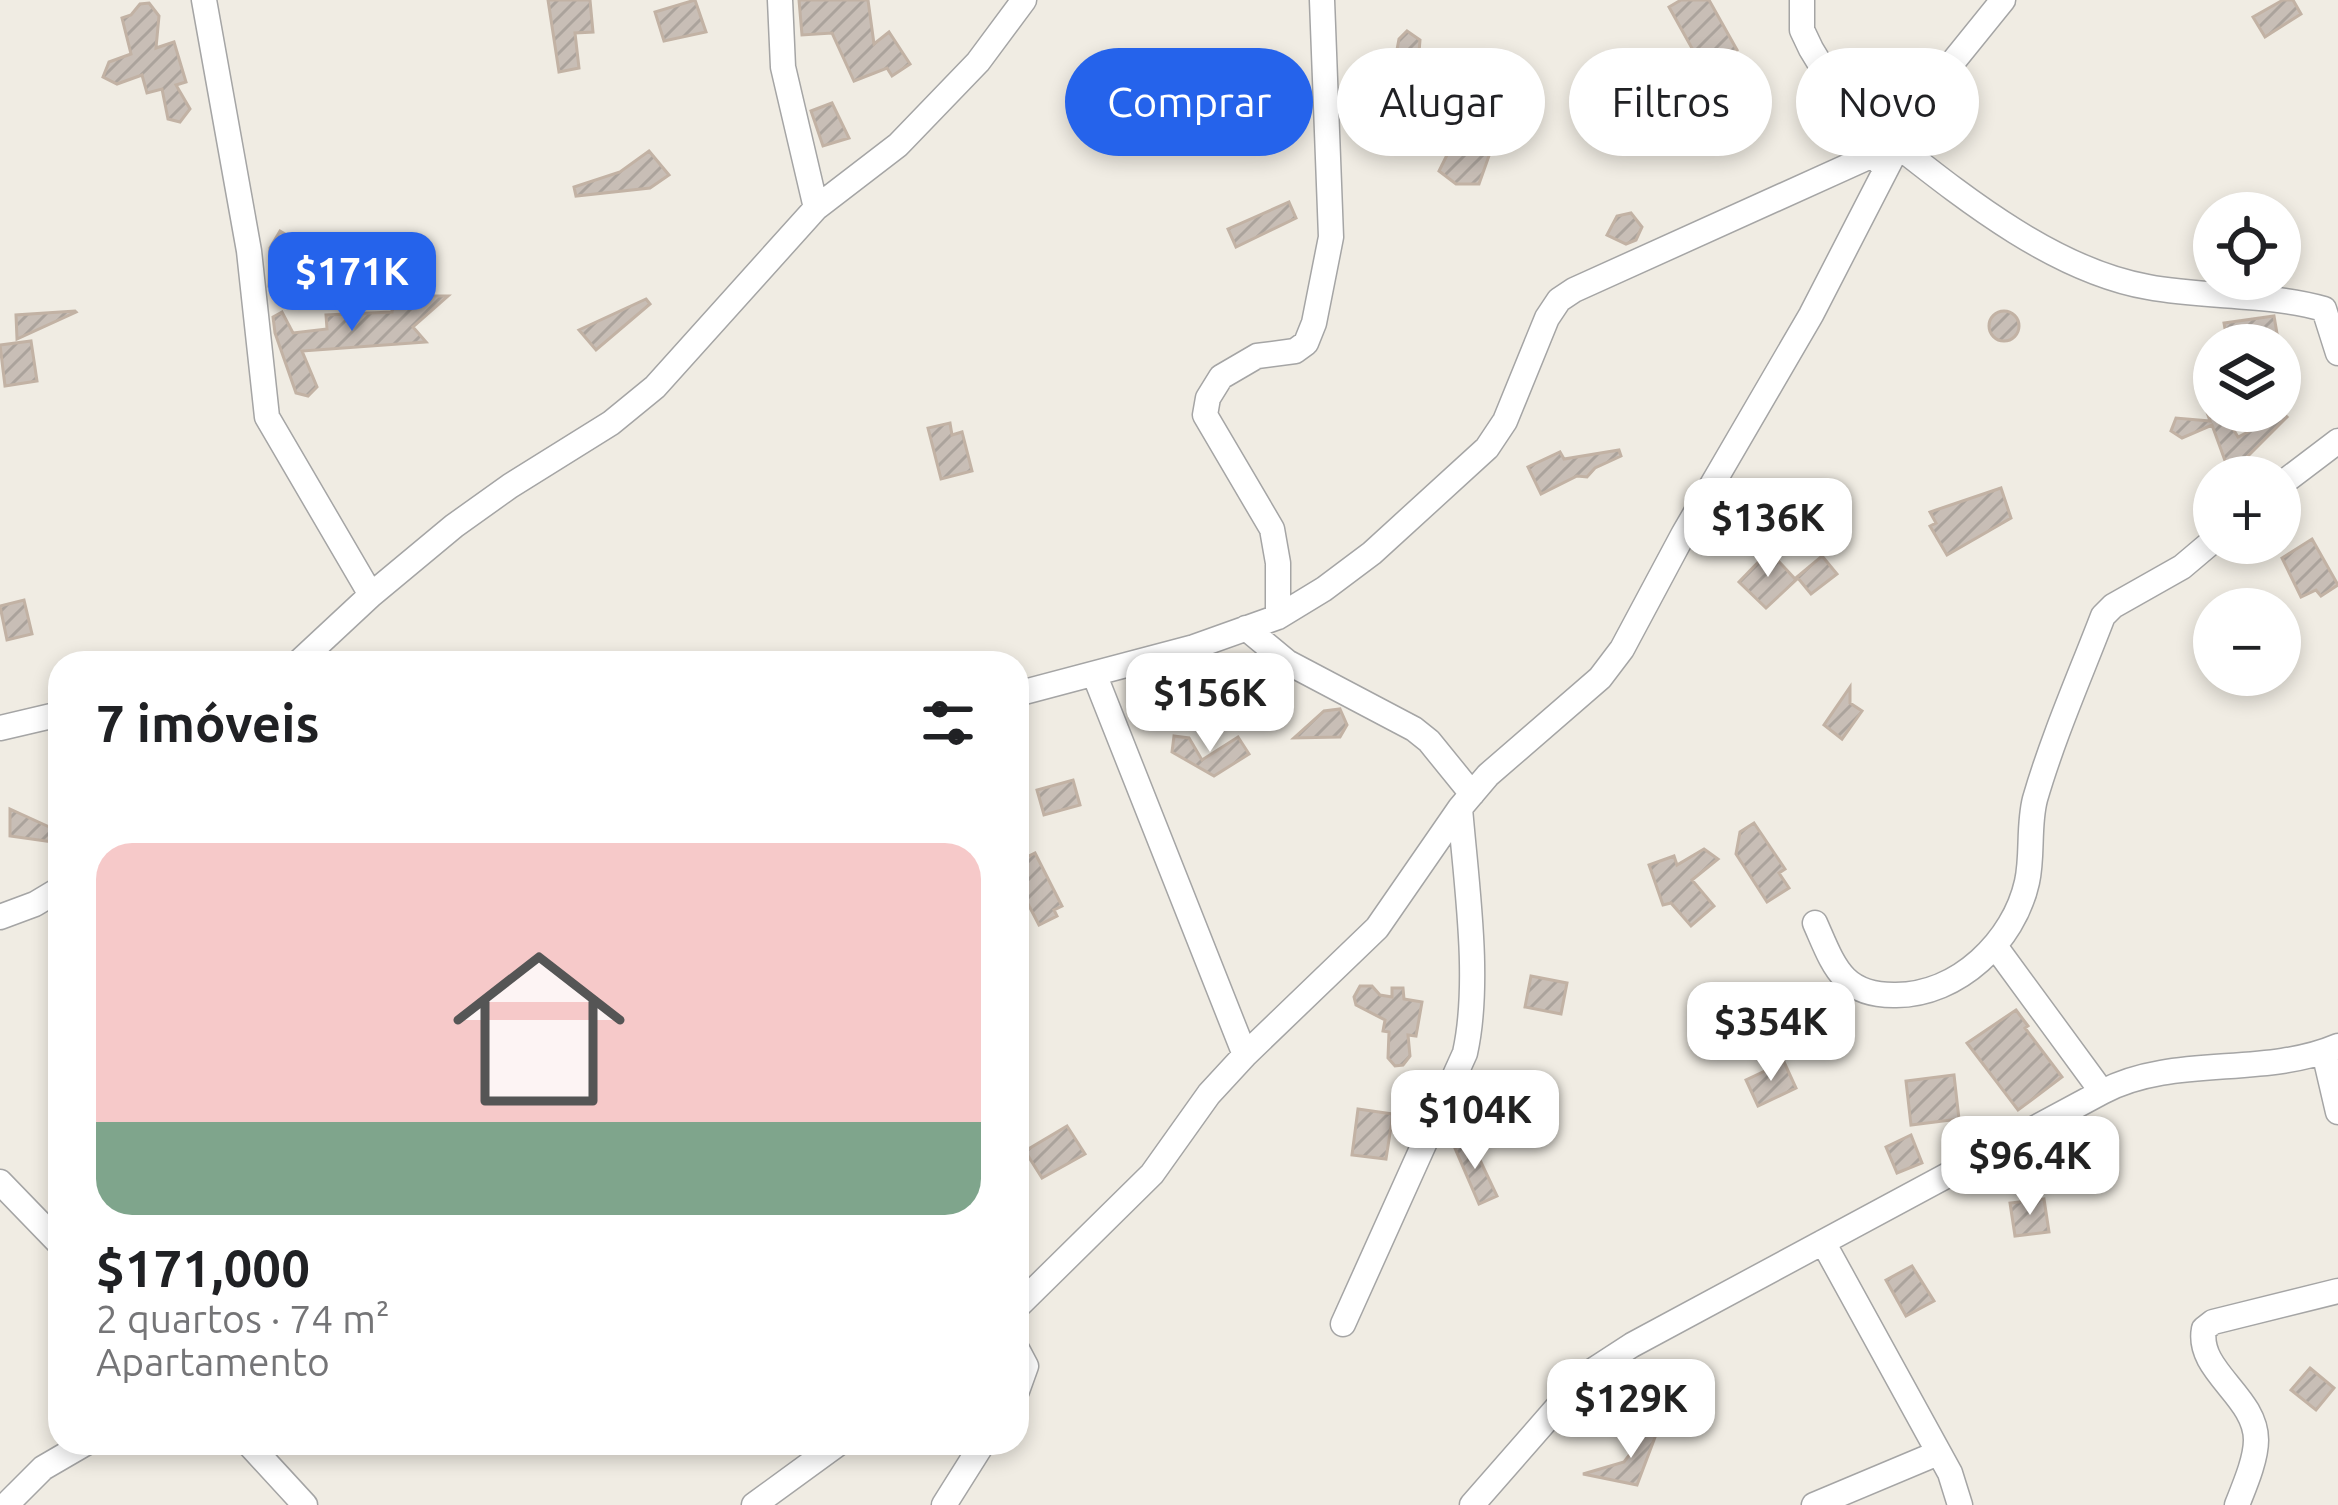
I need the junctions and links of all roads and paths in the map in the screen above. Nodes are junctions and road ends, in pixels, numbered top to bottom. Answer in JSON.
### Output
{"nodes":[{"id":1,"x":204,"y":0,"type":"edge"},
{"id":2,"x":780,"y":0,"type":"edge"},
{"id":3,"x":1024,"y":0,"type":"edge"},
{"id":4,"x":1322,"y":0,"type":"edge"},
{"id":5,"x":1802,"y":0,"type":"edge"},
{"id":6,"x":2003,"y":0,"type":"edge"},
{"id":7,"x":1886,"y":157,"type":"junction"},
{"id":8,"x":816,"y":208,"type":"junction"},
{"id":9,"x":2338,"y":353,"type":"edge"},
{"id":10,"x":2338,"y":441,"type":"edge"},
{"id":11,"x":2301,"y":469,"type":"edge"},
{"id":12,"x":2193,"y":557,"type":"edge"},
{"id":13,"x":371,"y":595,"type":"junction"},
{"id":14,"x":1278,"y":617,"type":"junction"},
{"id":15,"x":1246,"y":628,"type":"junction"},
{"id":16,"x":311,"y":651,"type":"edge"},
{"id":17,"x":1095,"y":676,"type":"junction"},
{"id":18,"x":1029,"y":691,"type":"edge"},
{"id":19,"x":48,"y":717,"type":"edge"},
{"id":20,"x":0,"y":728,"type":"edge"},
{"id":21,"x":1466,"y":801,"type":"junction"},
{"id":22,"x":48,"y":895,"type":"edge"},
{"id":23,"x":0,"y":917,"type":"edge"},
{"id":24,"x":1815,"y":923,"type":"dead end"},
{"id":25,"x":1994,"y":946,"type":"junction"},
{"id":26,"x":2331,"y":1049,"type":"edge"},
{"id":27,"x":1245,"y":1055,"type":"junction"},
{"id":28,"x":2102,"y":1091,"type":"junction"},
{"id":29,"x":2338,"y":1112,"type":"edge"},
{"id":30,"x":0,"y":1182,"type":"edge"},
{"id":31,"x":48,"y":1232,"type":"edge"},
{"id":32,"x":1822,"y":1242,"type":"junction"},
{"id":33,"x":2338,"y":1291,"type":"edge"},
{"id":34,"x":1029,"y":1295,"type":"edge"},
{"id":35,"x":1343,"y":1324,"type":"dead end"},
{"id":36,"x":1938,"y":1453,"type":"junction"},
{"id":37,"x":65,"y":1455,"type":"edge"},
{"id":38,"x":259,"y":1455,"type":"edge"},
{"id":39,"x":823,"y":1455,"type":"edge"},
{"id":40,"x":975,"y":1455,"type":"edge"},
{"id":41,"x":6,"y":1505,"type":"edge"},
{"id":42,"x":305,"y":1505,"type":"edge"},
{"id":43,"x":754,"y":1505,"type":"edge"},
{"id":44,"x":944,"y":1505,"type":"edge"},
{"id":45,"x":1472,"y":1505,"type":"edge"},
{"id":46,"x":1814,"y":1505,"type":"edge"},
{"id":47,"x":1960,"y":1505,"type":"edge"},
{"id":48,"x":2237,"y":1505,"type":"edge"}],
"edges":[{"from":1,"to":13,"type":"street"},
{"from":2,"to":8,"type":"street"},
{"from":3,"to":8,"type":"street"},
{"from":4,"to":14,"type":"street"},
{"from":5,"to":7,"type":"street"},
{"from":6,"to":7,"type":"street"},
{"from":7,"to":9,"type":"street"},
{"from":7,"to":14,"type":"street"},
{"from":7,"to":21,"type":"street"},
{"from":8,"to":13,"type":"street"},
{"from":10,"to":11,"type":"street"},
{"from":12,"to":25,"type":"street"},
{"from":13,"to":16,"type":"street"},
{"from":14,"to":15,"type":"street"},
{"from":15,"to":17,"type":"street"},
{"from":15,"to":21,"type":"street"},
{"from":17,"to":18,"type":"street"},
{"from":17,"to":27,"type":"street"},
{"from":19,"to":20,"type":"street"},
{"from":21,"to":27,"type":"street"},
{"from":21,"to":35,"type":"street"},
{"from":22,"to":23,"type":"street"},
{"from":24,"to":25,"type":"street"},
{"from":25,"to":28,"type":"street"},
{"from":26,"to":28,"type":"street"},
{"from":26,"to":29,"type":"street"},
{"from":27,"to":34,"type":"street"},
{"from":28,"to":32,"type":"street"},
{"from":30,"to":31,"type":"street"},
{"from":32,"to":36,"type":"street"},
{"from":32,"to":45,"type":"street"},
{"from":33,"to":48,"type":"street"},
{"from":36,"to":46,"type":"street"},
{"from":36,"to":47,"type":"street"},
{"from":37,"to":41,"type":"street"},
{"from":38,"to":42,"type":"street"},
{"from":39,"to":43,"type":"street"},
{"from":40,"to":44,"type":"street"}]}
